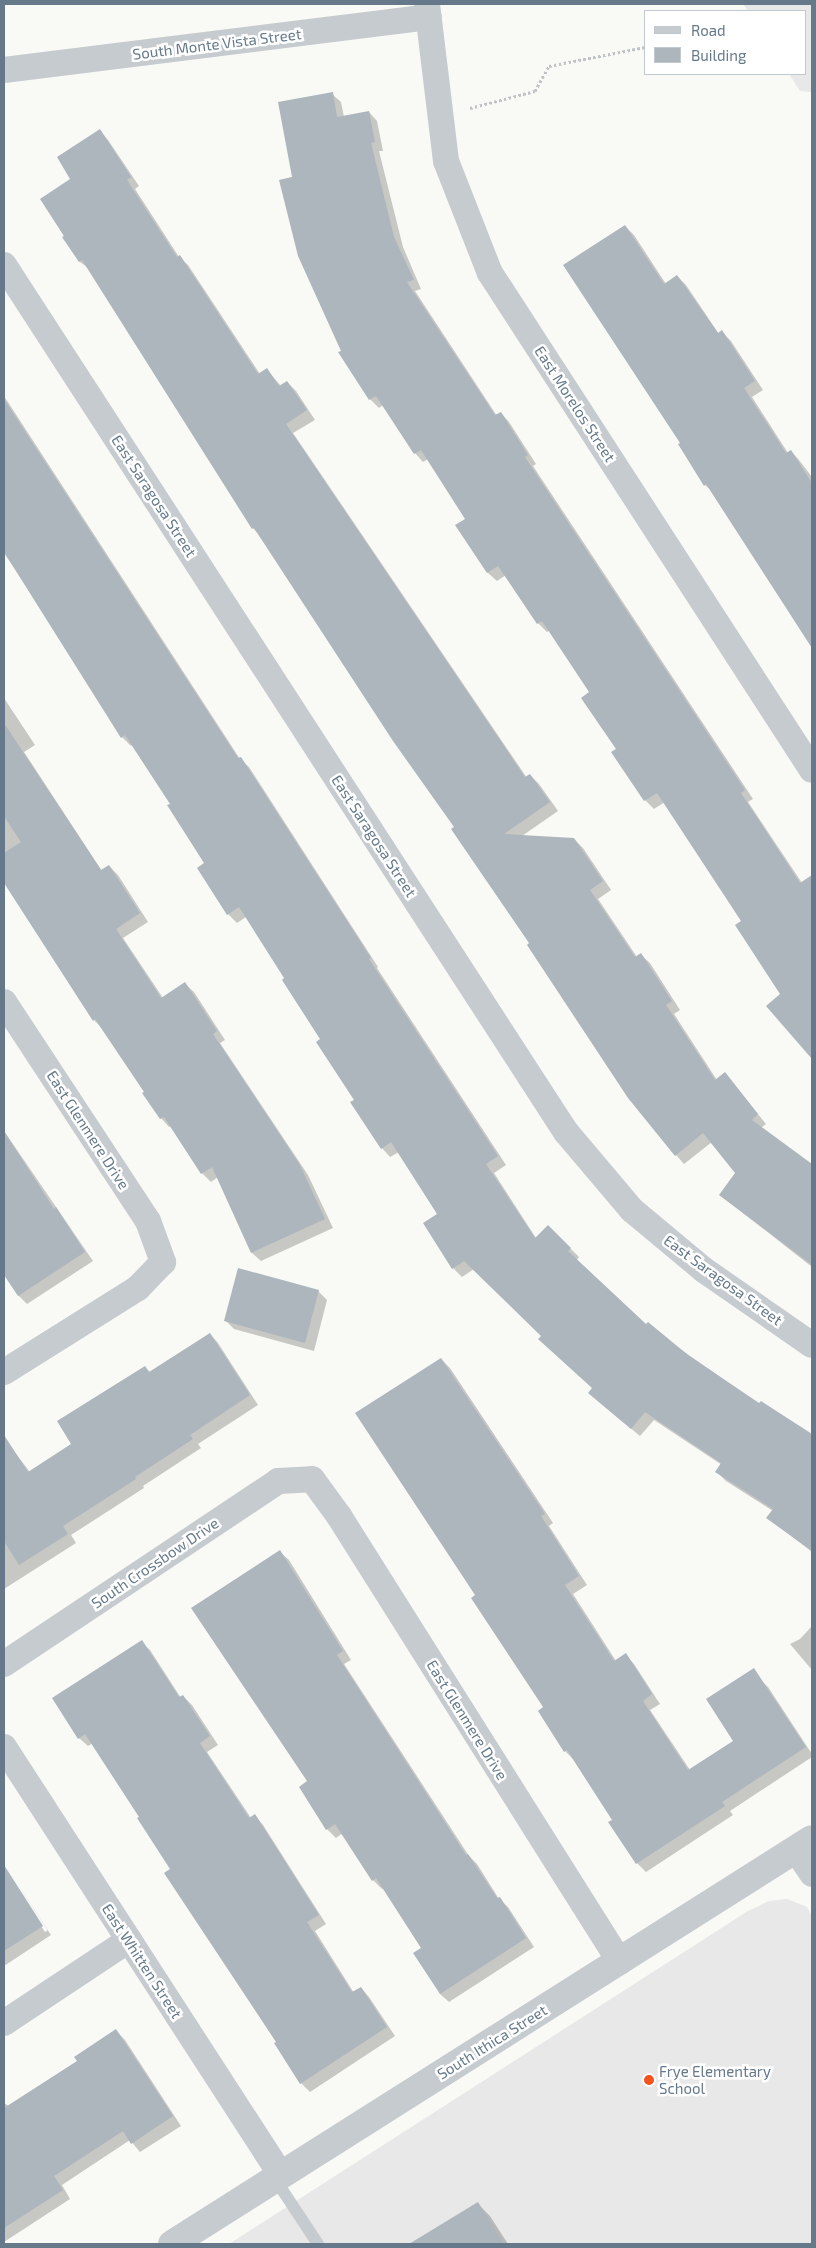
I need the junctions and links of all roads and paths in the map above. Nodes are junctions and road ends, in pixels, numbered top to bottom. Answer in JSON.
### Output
{"nodes":[{"id":1,"x":428,"y":10,"type":"edge"},
{"id":2,"x":644,"y":46,"type":"edge"},
{"id":3,"x":4,"y":70,"type":"edge"},
{"id":4,"x":469,"y":109,"type":"dead end"},
{"id":5,"x":4,"y":265,"type":"edge"},
{"id":6,"x":812,"y":770,"type":"edge"},
{"id":7,"x":4,"y":1002,"type":"edge"},
{"id":8,"x":812,"y":1344,"type":"edge"},
{"id":9,"x":4,"y":1372,"type":"edge"},
{"id":10,"x":312,"y":1479,"type":"joint"},
{"id":11,"x":4,"y":1664,"type":"edge"},
{"id":12,"x":4,"y":1747,"type":"edge"},
{"id":13,"x":804,"y":1844,"type":"edge"},
{"id":14,"x":812,"y":1874,"type":"edge"},
{"id":15,"x":129,"y":1940,"type":"junction"},
{"id":16,"x":620,"y":1962,"type":"junction"},
{"id":17,"x":4,"y":2023,"type":"edge"},
{"id":18,"x":278,"y":2177,"type":"junction"},
{"id":19,"x":172,"y":2244,"type":"edge"},
{"id":20,"x":318,"y":2244,"type":"edge"}],
"edges":[{"from":1,"to":3,"type":"street","name":"South Monte Vista Street"},
{"from":1,"to":6,"type":"street","name":"East Morelos Street"},
{"from":2,"to":4,"type":"path"},
{"from":5,"to":8,"type":"street","name":"East Saragosa Street"},
{"from":7,"to":9,"type":"street","name":"East Glenmere Drive"},
{"from":10,"to":11,"type":"street","name":"South Crossbow Drive"},
{"from":10,"to":16,"type":"street","name":"East Glenmere Drive"},
{"from":12,"to":15,"type":"street","name":"East Whitten Street"},
{"from":13,"to":14,"type":"street"},
{"from":13,"to":16,"type":"street","name":"South Ithica Street"},
{"from":15,"to":17,"type":"street"},
{"from":15,"to":18,"type":"street","name":"East Whitten Street"},
{"from":16,"to":18,"type":"street","name":"South Ithica Street"},
{"from":18,"to":19,"type":"street","name":"South Ithica Street"},
{"from":18,"to":20,"type":"lane"}]}
